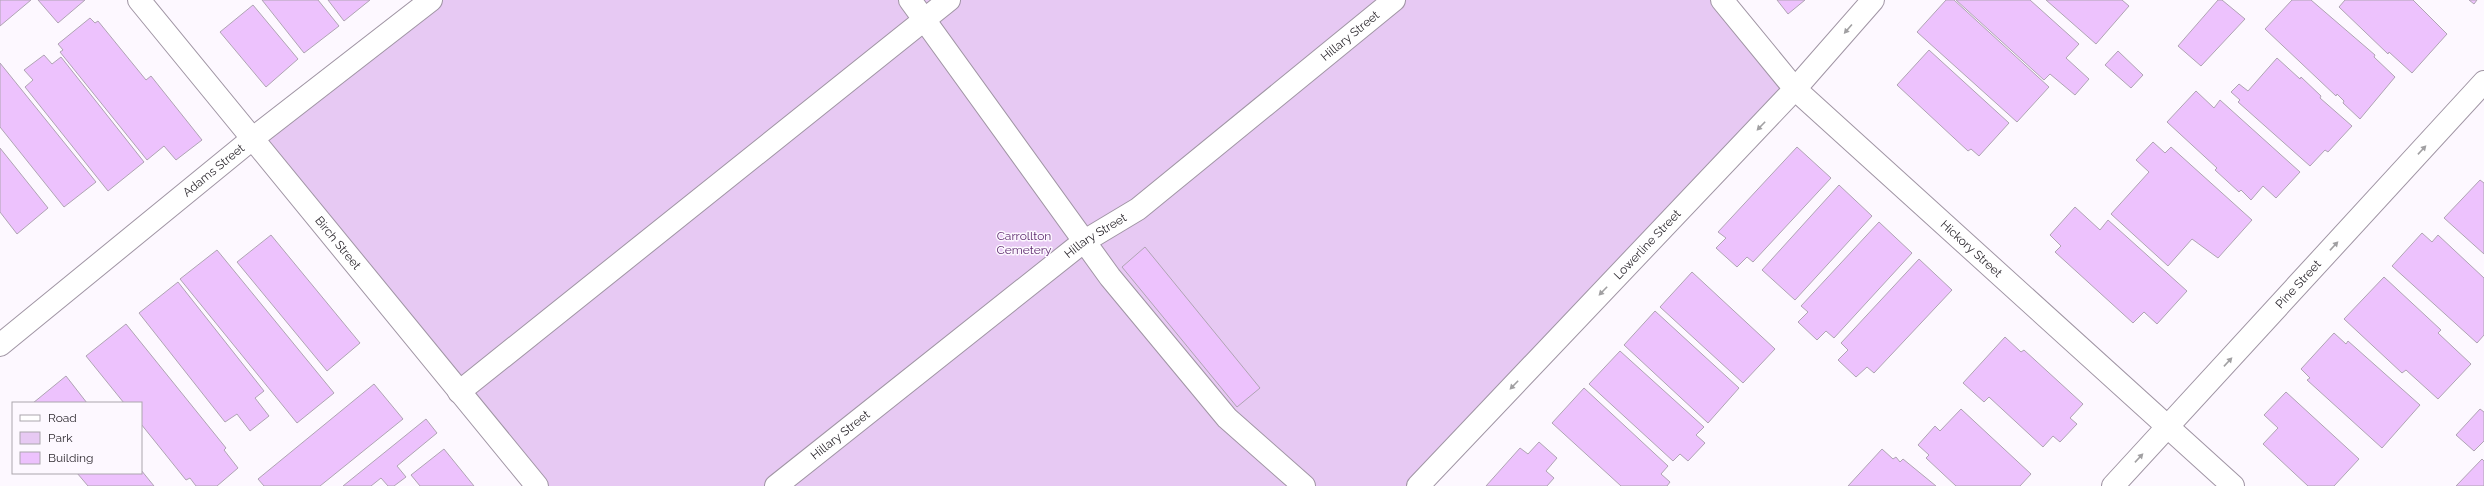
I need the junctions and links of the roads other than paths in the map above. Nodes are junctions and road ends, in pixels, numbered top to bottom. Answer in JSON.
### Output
{"nodes":[{"id":1,"x":139,"y":0,"type":"edge"},
{"id":2,"x":431,"y":0,"type":"edge"},
{"id":3,"x":910,"y":0,"type":"edge"},
{"id":4,"x":949,"y":0,"type":"edge"},
{"id":5,"x":1394,"y":0,"type":"edge"},
{"id":6,"x":1722,"y":0,"type":"edge"},
{"id":7,"x":1873,"y":0,"type":"edge"},
{"id":8,"x":925,"y":20,"type":"junction"},
{"id":9,"x":2484,"y":82,"type":"edge"},
{"id":10,"x":1795,"y":89,"type":"junction"},
{"id":11,"x":252,"y":139,"type":"junction"},
{"id":12,"x":1083,"y":242,"type":"junction"},
{"id":13,"x":0,"y":345,"type":"edge"},
{"id":14,"x":459,"y":392,"type":"junction"},
{"id":15,"x":2168,"y":427,"type":"junction"},
{"id":16,"x":537,"y":486,"type":"edge"},
{"id":17,"x":776,"y":486,"type":"edge"},
{"id":18,"x":1304,"y":486,"type":"edge"},
{"id":19,"x":1418,"y":486,"type":"edge"},
{"id":20,"x":2113,"y":486,"type":"edge"},
{"id":21,"x":2232,"y":486,"type":"edge"}],
"edges":[{"from":1,"to":11,"type":"street","name":"Birch Street"},
{"from":2,"to":11,"type":"street","name":"Adams Street"},
{"from":3,"to":8,"type":"street"},
{"from":4,"to":8,"type":"street"},
{"from":5,"to":12,"type":"street","name":"Hillary Street"},
{"from":6,"to":10,"type":"street","name":"Hickory Street"},
{"from":7,"to":10,"type":"street","name":"Lowerline Street","one_way":true},
{"from":8,"to":12,"type":"street"},
{"from":8,"to":14,"type":"street"},
{"from":15,"to":9,"type":"street","name":"Pine Street","one_way":true},
{"from":10,"to":15,"type":"street","name":"Hickory Street"},
{"from":10,"to":19,"type":"street","name":"Lowerline Street","one_way":true},
{"from":11,"to":13,"type":"street","name":"Adams Street"},
{"from":11,"to":14,"type":"street","name":"Birch Street"},
{"from":12,"to":17,"type":"street","name":"Hillary Street"},
{"from":12,"to":18,"type":"street"},
{"from":14,"to":16,"type":"street","name":"Birch Street"},
{"from":20,"to":15,"type":"street","name":"Pine Street","one_way":true},
{"from":15,"to":21,"type":"street","name":"Hickory Street"}]}
